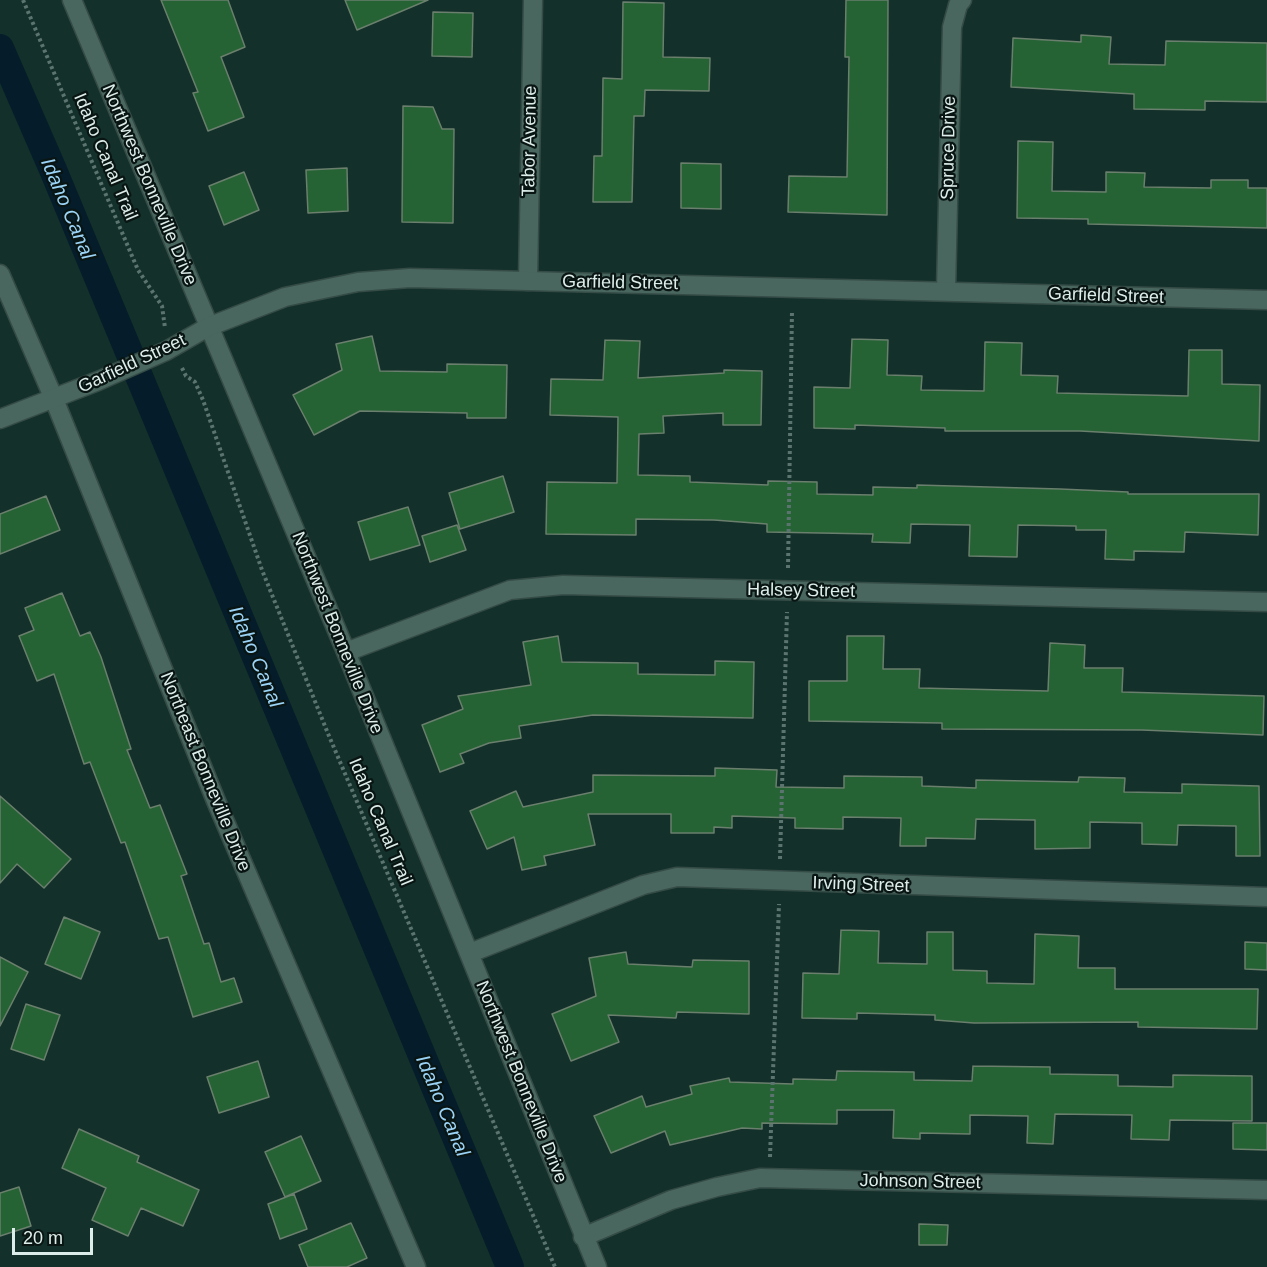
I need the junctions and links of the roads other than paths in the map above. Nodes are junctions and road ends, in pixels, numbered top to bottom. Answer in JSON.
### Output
{"nodes":[{"id":1,"x":72,"y":0,"type":"edge"},
{"id":2,"x":532,"y":0,"type":"edge"},
{"id":3,"x":960,"y":3,"type":"edge"},
{"id":4,"x":0,"y":274,"type":"edge"},
{"id":5,"x":528,"y":281,"type":"junction"},
{"id":6,"x":946,"y":291,"type":"junction"},
{"id":7,"x":1267,"y":300,"type":"edge"},
{"id":8,"x":208,"y":327,"type":"junction"},
{"id":9,"x":54,"y":399,"type":"junction"},
{"id":10,"x":0,"y":419,"type":"edge"},
{"id":11,"x":1267,"y":602,"type":"edge"},
{"id":12,"x":346,"y":652,"type":"junction"},
{"id":13,"x":1267,"y":897,"type":"edge"},
{"id":14,"x":470,"y":954,"type":"junction"},
{"id":15,"x":1267,"y":1190,"type":"edge"},
{"id":16,"x":583,"y":1237,"type":"junction"},
{"id":17,"x":416,"y":1267,"type":"edge"},
{"id":18,"x":597,"y":1267,"type":"edge"}],
"edges":[{"from":1,"to":8,"type":"street","name":"Northwest Bonneville Drive"},
{"from":2,"to":5,"type":"street","name":"Tabor Avenue"},
{"from":3,"to":6,"type":"street","name":"Spruce Drive"},
{"from":4,"to":9,"type":"street","name":"Northeast Bonneville Drive"},
{"from":5,"to":6,"type":"street","name":"Garfield Street"},
{"from":5,"to":8,"type":"street","name":"Garfield Street"},
{"from":6,"to":7,"type":"street","name":"Garfield Street"},
{"from":8,"to":9,"type":"street","name":"Garfield Street"},
{"from":8,"to":12,"type":"street","name":"Northwest Bonneville Drive"},
{"from":9,"to":10,"type":"street","name":"Garfield Street"},
{"from":9,"to":17,"type":"street","name":"Northeast Bonneville Drive"},
{"from":11,"to":12,"type":"street","name":"Halsey Street"},
{"from":12,"to":14,"type":"street","name":"Northwest Bonneville Drive"},
{"from":13,"to":14,"type":"street","name":"Irving Street"},
{"from":14,"to":16,"type":"street","name":"Northwest Bonneville Drive"},
{"from":15,"to":16,"type":"street","name":"Johnson Street"},
{"from":16,"to":18,"type":"street","name":"Northwest Bonneville Drive"}]}
